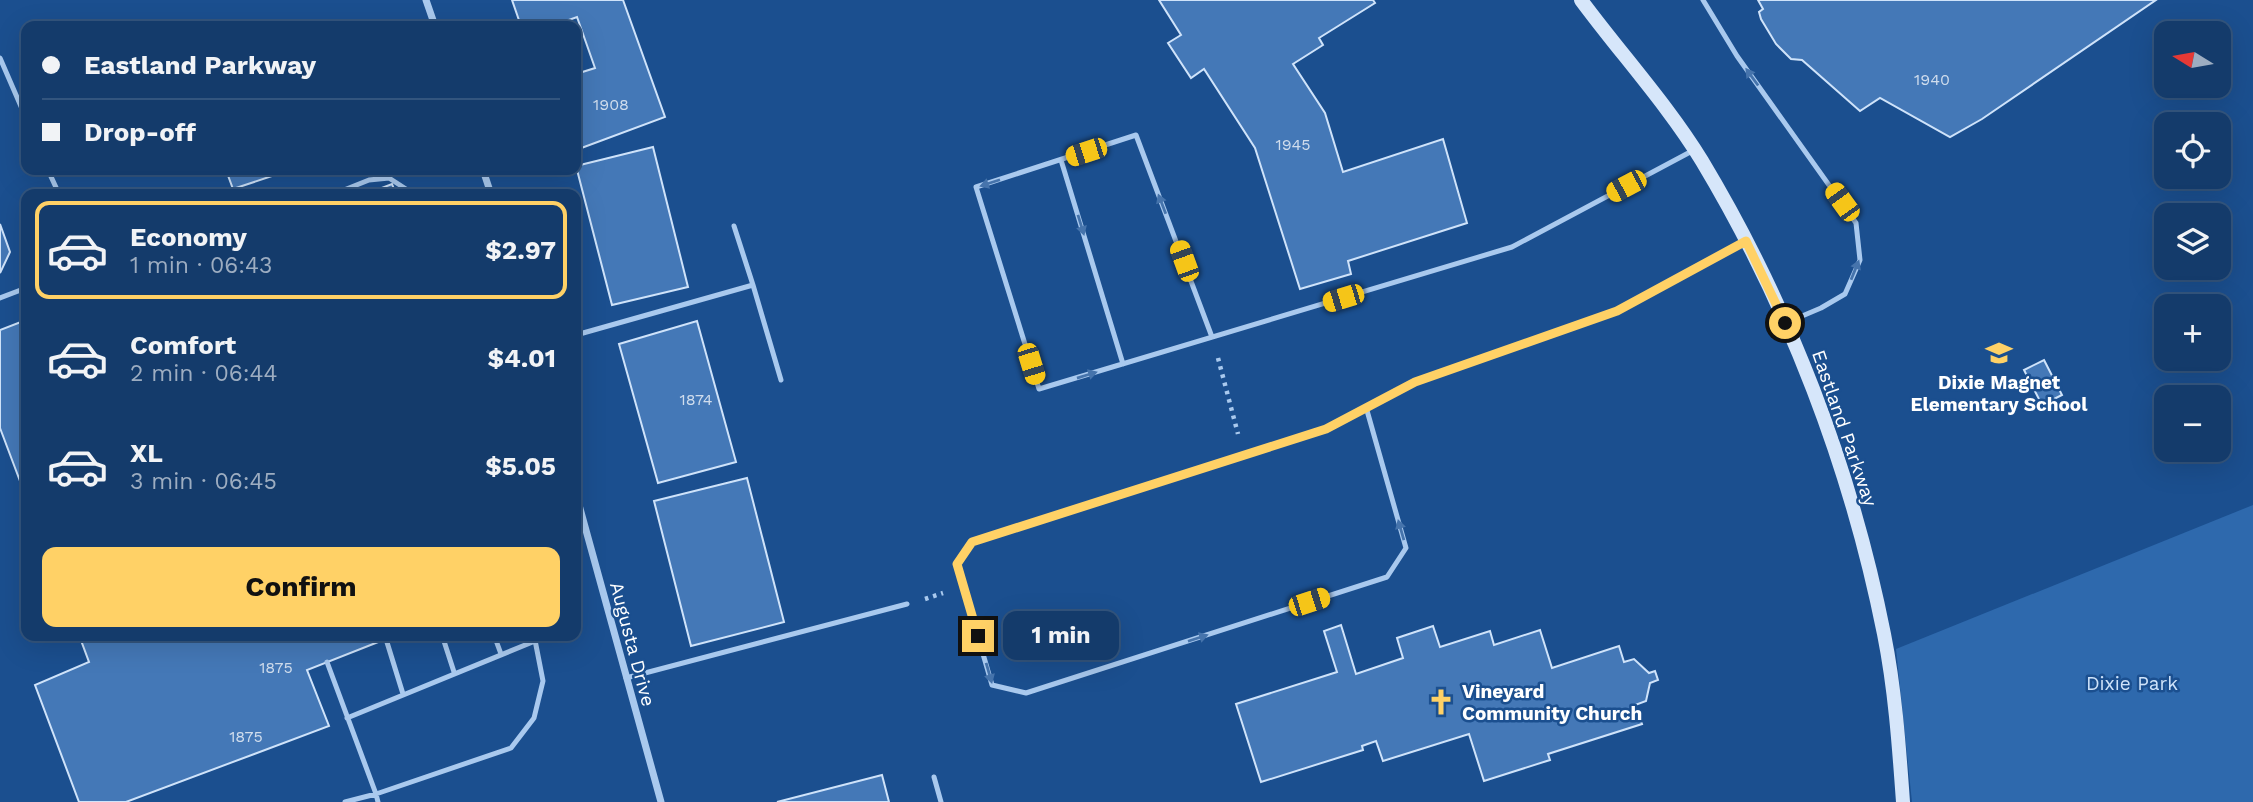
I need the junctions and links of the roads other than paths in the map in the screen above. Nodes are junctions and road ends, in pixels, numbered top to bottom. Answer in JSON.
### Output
{"nodes":[{"id":1,"x":426,"y":0,"type":"edge"},
{"id":2,"x":1581,"y":0,"type":"edge"},
{"id":3,"x":1703,"y":0,"type":"edge"},
{"id":4,"x":433,"y":21,"type":"edge"},
{"id":5,"x":0,"y":58,"type":"edge"},
{"id":6,"x":21,"y":106,"type":"edge"},
{"id":7,"x":1694,"y":150,"type":"junction"},
{"id":8,"x":1061,"y":160,"type":"junction"},
{"id":9,"x":346,"y":189,"type":"edge"},
{"id":10,"x":407,"y":189,"type":"edge"},
{"id":11,"x":734,"y":226,"type":"dead end"},
{"id":12,"x":1746,"y":241,"type":"junction"},
{"id":13,"x":753,"y":285,"type":"junction"},
{"id":14,"x":21,"y":290,"type":"edge"},
{"id":15,"x":0,"y":298,"type":"edge"},
{"id":16,"x":1785,"y":323,"type":"junction"},
{"id":17,"x":581,"y":334,"type":"edge"},
{"id":18,"x":1212,"y":337,"type":"junction"},
{"id":19,"x":1123,"y":364,"type":"junction"},
{"id":20,"x":781,"y":380,"type":"dead end"},
{"id":21,"x":1366,"y":407,"type":"junction"},
{"id":22,"x":581,"y":512,"type":"edge"},
{"id":23,"x":907,"y":604,"type":"road end"},
{"id":24,"x":388,"y":641,"type":"edge"},
{"id":25,"x":444,"y":641,"type":"edge"},
{"id":26,"x":496,"y":641,"type":"edge"},
{"id":27,"x":528,"y":641,"type":"edge"},
{"id":28,"x":535,"y":641,"type":"edge"},
{"id":29,"x":501,"y":654,"type":"junction"},
{"id":30,"x":327,"y":662,"type":"dead end"},
{"id":31,"x":454,"y":672,"type":"junction"},
{"id":32,"x":626,"y":678,"type":"junction"},
{"id":33,"x":403,"y":694,"type":"junction"},
{"id":34,"x":348,"y":718,"type":"junction"},
{"id":35,"x":934,"y":777,"type":"dead end"},
{"id":36,"x":376,"y":794,"type":"junction"},
{"id":37,"x":345,"y":802,"type":"edge"},
{"id":38,"x":378,"y":802,"type":"edge"},
{"id":39,"x":661,"y":802,"type":"edge"},
{"id":40,"x":941,"y":802,"type":"edge"},
{"id":41,"x":1903,"y":802,"type":"edge"}],
"edges":[{"from":1,"to":4,"type":"street"},
{"from":2,"to":7,"type":"street","name":"Eastland Parkway"},
{"from":16,"to":3,"type":"lane","one_way":true},
{"from":5,"to":6,"type":"lane"},
{"from":7,"to":12,"type":"street","name":"Eastland Parkway"},
{"from":7,"to":18,"type":"lane"},
{"from":18,"to":8,"type":"lane","one_way":true},
{"from":8,"to":19,"type":"lane","one_way":true},
{"from":8,"to":19,"type":"lane","one_way":true},
{"from":9,"to":10,"type":"lane"},
{"from":11,"to":13,"type":"lane"},
{"from":12,"to":16,"type":"street","name":"Eastland Parkway"},
{"from":12,"to":21,"type":"lane"},
{"from":13,"to":17,"type":"lane"},
{"from":13,"to":20,"type":"lane"},
{"from":14,"to":15,"type":"lane"},
{"from":16,"to":41,"type":"street","name":"Eastland Parkway"},
{"from":18,"to":19,"type":"lane"},
{"from":21,"to":21,"type":"lane","one_way":true},
{"from":22,"to":32,"type":"street","name":"Augusta Drive"},
{"from":23,"to":32,"type":"lane"},
{"from":24,"to":33,"type":"lane"},
{"from":25,"to":31,"type":"lane"},
{"from":26,"to":29,"type":"lane"},
{"from":27,"to":29,"type":"lane"},
{"from":28,"to":36,"type":"lane"},
{"from":29,"to":31,"type":"lane"},
{"from":30,"to":34,"type":"lane"},
{"from":31,"to":33,"type":"lane"},
{"from":32,"to":39,"type":"street","name":"Augusta Drive"},
{"from":33,"to":34,"type":"lane"},
{"from":34,"to":36,"type":"lane"},
{"from":35,"to":40,"type":"lane"},
{"from":36,"to":37,"type":"lane"},
{"from":36,"to":38,"type":"lane"}]}
